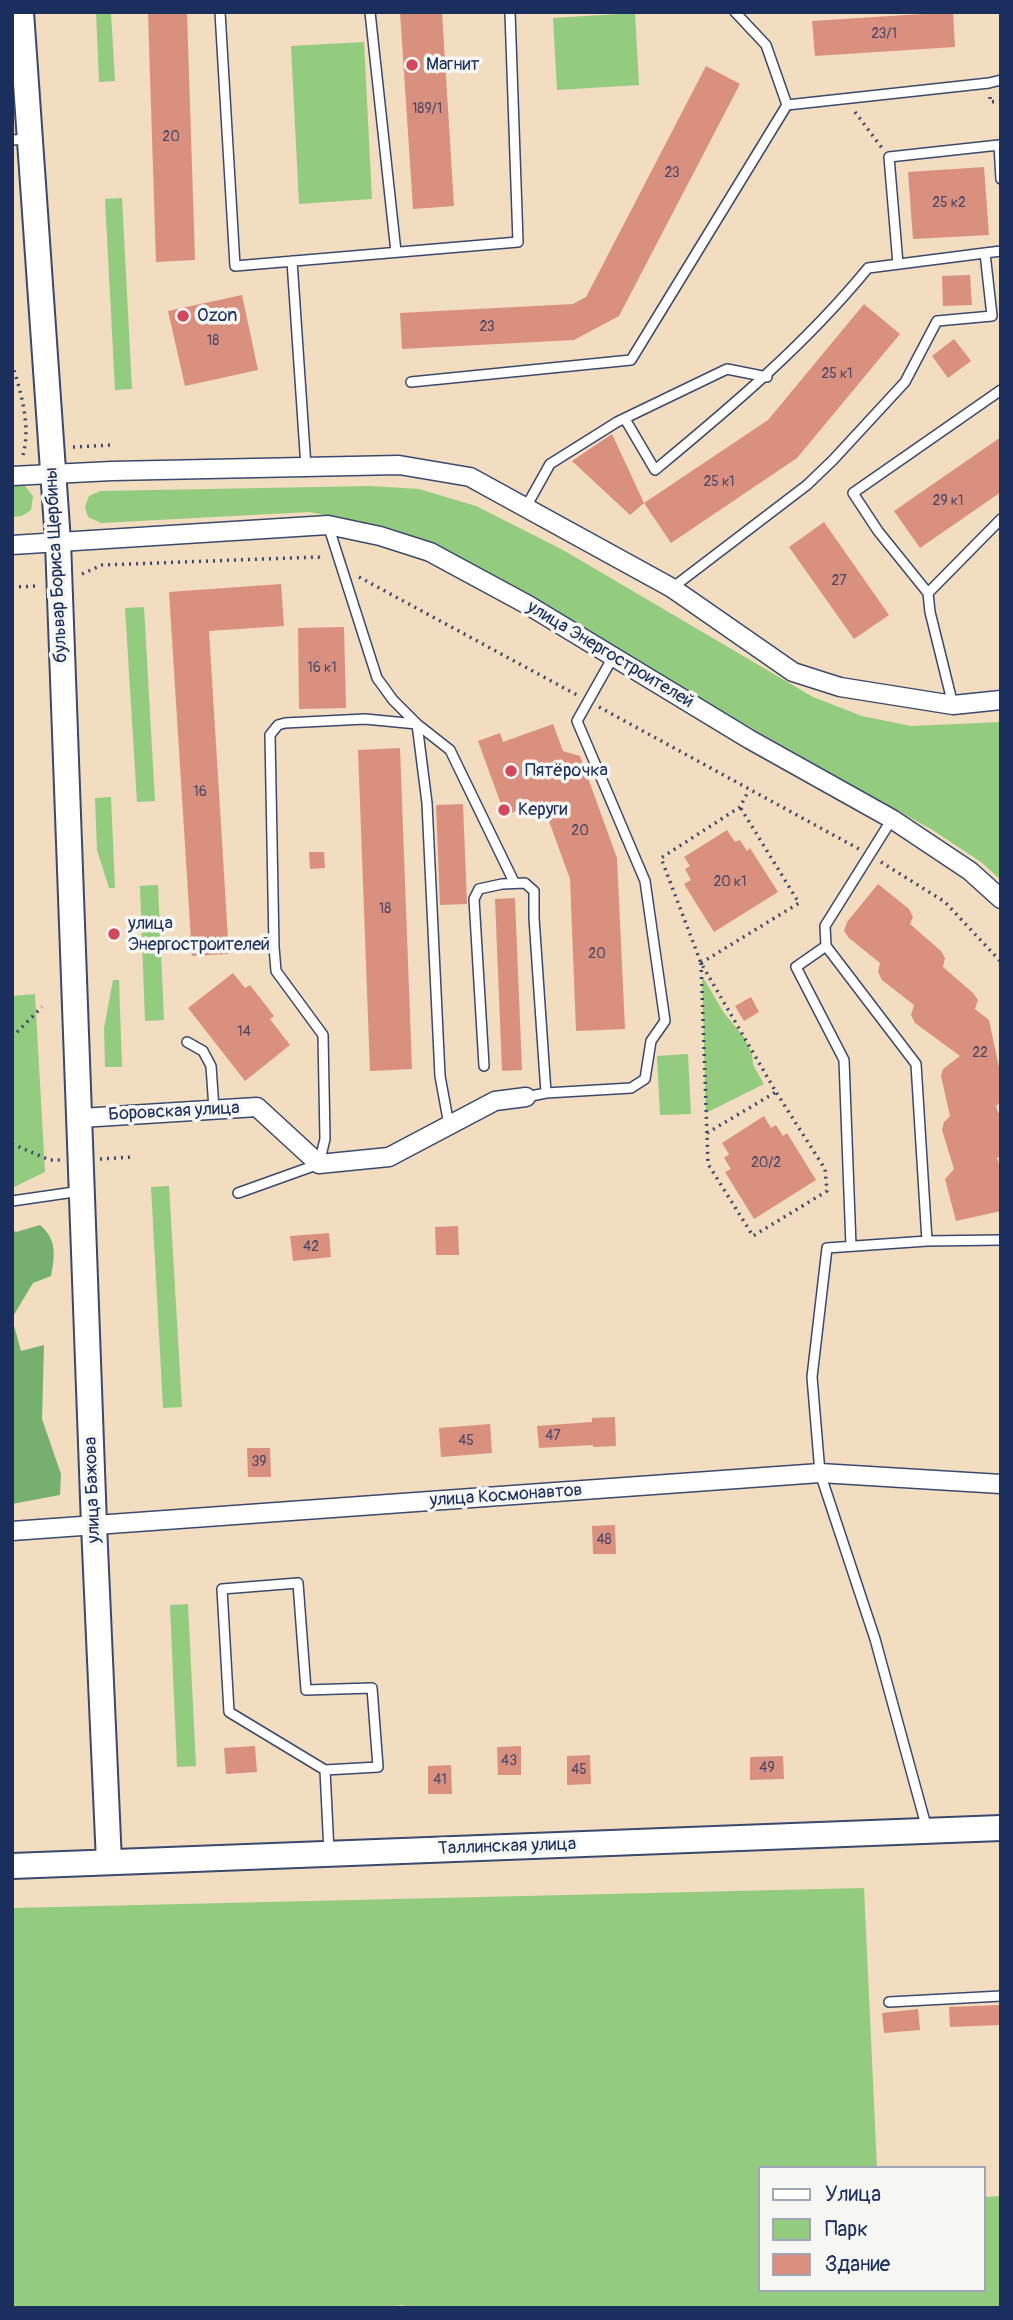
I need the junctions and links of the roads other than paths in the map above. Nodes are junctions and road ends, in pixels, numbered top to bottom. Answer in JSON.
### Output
{"nodes":[{"id":1,"x":21,"y":12,"type":"edge"},
{"id":2,"x":220,"y":12,"type":"edge"},
{"id":3,"x":370,"y":12,"type":"edge"},
{"id":4,"x":510,"y":12,"type":"edge"},
{"id":5,"x":735,"y":12,"type":"edge"},
{"id":6,"x":1001,"y":80,"type":"edge"},
{"id":7,"x":786,"y":105,"type":"junction"},
{"id":8,"x":22,"y":139,"type":"edge"},
{"id":9,"x":1001,"y":180,"type":"edge"},
{"id":10,"x":1001,"y":251,"type":"edge"},
{"id":11,"x":396,"y":252,"type":"junction"},
{"id":12,"x":985,"y":253,"type":"junction"},
{"id":13,"x":292,"y":261,"type":"junction"},
{"id":14,"x":898,"y":264,"type":"junction"},
{"id":15,"x":996,"y":317,"type":"edge"},
{"id":16,"x":767,"y":377,"type":"junction"},
{"id":17,"x":411,"y":382,"type":"dead end"},
{"id":18,"x":1001,"y":390,"type":"edge"},
{"id":19,"x":625,"y":419,"type":"junction"},
{"id":20,"x":306,"y":467,"type":"junction"},
{"id":21,"x":53,"y":474,"type":"junction"},
{"id":22,"x":12,"y":477,"type":"edge"},
{"id":23,"x":526,"y":507,"type":"junction"},
{"id":24,"x":1001,"y":519,"type":"edge"},
{"id":25,"x":328,"y":525,"type":"junction"},
{"id":26,"x":58,"y":542,"type":"junction"},
{"id":27,"x":12,"y":545,"type":"edge"},
{"id":28,"x":672,"y":587,"type":"junction"},
{"id":29,"x":928,"y":593,"type":"junction"},
{"id":30,"x":613,"y":657,"type":"junction"},
{"id":31,"x":1001,"y":700,"type":"edge"},
{"id":32,"x":953,"y":705,"type":"junction"},
{"id":33,"x":417,"y":723,"type":"junction"},
{"id":34,"x":892,"y":819,"type":"junction"},
{"id":35,"x":514,"y":882,"type":"junction"},
{"id":36,"x":1001,"y":899,"type":"edge"},
{"id":37,"x":826,"y":946,"type":"junction"},
{"id":38,"x":187,"y":1042,"type":"dead end"},
{"id":39,"x":484,"y":1066,"type":"dead end"},
{"id":40,"x":546,"y":1093,"type":"junction"},
{"id":41,"x":526,"y":1097,"type":"joint"},
{"id":42,"x":214,"y":1109,"type":"junction"},
{"id":43,"x":80,"y":1118,"type":"junction"},
{"id":44,"x":449,"y":1125,"type":"junction"},
{"id":45,"x":319,"y":1164,"type":"junction"},
{"id":46,"x":83,"y":1191,"type":"junction"},
{"id":47,"x":238,"y":1193,"type":"dead end"},
{"id":48,"x":12,"y":1201,"type":"edge"},
{"id":49,"x":1001,"y":1240,"type":"edge"},
{"id":50,"x":926,"y":1241,"type":"junction"},
{"id":51,"x":851,"y":1246,"type":"junction"},
{"id":52,"x":820,"y":1473,"type":"junction"},
{"id":53,"x":1001,"y":1484,"type":"edge"},
{"id":54,"x":94,"y":1525,"type":"junction"},
{"id":55,"x":12,"y":1531,"type":"edge"},
{"id":56,"x":325,"y":1770,"type":"junction"},
{"id":57,"x":1001,"y":1828,"type":"edge"},
{"id":58,"x":928,"y":1831,"type":"junction"},
{"id":59,"x":329,"y":1854,"type":"junction"},
{"id":60,"x":109,"y":1862,"type":"junction"},
{"id":61,"x":12,"y":1866,"type":"edge"},
{"id":62,"x":1001,"y":1996,"type":"edge"},
{"id":63,"x":888,"y":2002,"type":"dead end"}],
"edges":[{"from":1,"to":8,"type":"street","name":"бульвар Бориса Щербины"},
{"from":2,"to":13,"type":"lane"},
{"from":3,"to":11,"type":"lane"},
{"from":4,"to":11,"type":"lane"},
{"from":5,"to":7,"type":"lane"},
{"from":6,"to":7,"type":"lane"},
{"from":7,"to":17,"type":"lane"},
{"from":8,"to":21,"type":"street","name":"бульвар Бориса Щербины"},
{"from":9,"to":14,"type":"lane"},
{"from":10,"to":12,"type":"lane"},
{"from":11,"to":13,"type":"lane"},
{"from":12,"to":14,"type":"lane"},
{"from":12,"to":15,"type":"lane"},
{"from":13,"to":20,"type":"lane"},
{"from":14,"to":16,"type":"lane"},
{"from":15,"to":28,"type":"lane"},
{"from":16,"to":19,"type":"lane"},
{"from":16,"to":19,"type":"lane"},
{"from":18,"to":29,"type":"lane"},
{"from":19,"to":23,"type":"lane"},
{"from":20,"to":21,"type":"street"},
{"from":20,"to":23,"type":"street"},
{"from":21,"to":22,"type":"street"},
{"from":21,"to":26,"type":"street","name":"бульвар Бориса Щербины"},
{"from":23,"to":28,"type":"street"},
{"from":24,"to":29,"type":"lane"},
{"from":25,"to":26,"type":"street","name":"улица Энергостроителей"},
{"from":25,"to":30,"type":"street","name":"улица Энергостроителей"},
{"from":25,"to":33,"type":"lane"},
{"from":26,"to":27,"type":"street","name":"улица Энергостроителей"},
{"from":26,"to":43,"type":"street","name":"бульвар Бориса Щербины"},
{"from":28,"to":32,"type":"street"},
{"from":29,"to":32,"type":"lane"},
{"from":30,"to":34,"type":"street","name":"улица Энергостроителей"},
{"from":30,"to":40,"type":"lane"},
{"from":31,"to":32,"type":"street"},
{"from":33,"to":35,"type":"lane"},
{"from":33,"to":44,"type":"lane"},
{"from":33,"to":45,"type":"lane"},
{"from":34,"to":36,"type":"street","name":"улица Энергостроителей"},
{"from":34,"to":37,"type":"lane"},
{"from":35,"to":39,"type":"lane"},
{"from":35,"to":40,"type":"lane"},
{"from":37,"to":50,"type":"lane"},
{"from":37,"to":51,"type":"lane"},
{"from":38,"to":42,"type":"lane"},
{"from":40,"to":41,"type":"lane"},
{"from":41,"to":44,"type":"street"},
{"from":42,"to":43,"type":"street","name":"Боровская улица"},
{"from":42,"to":45,"type":"street","name":"Боровская улица"},
{"from":43,"to":46,"type":"street","name":"улица Бажова"},
{"from":44,"to":45,"type":"street"},
{"from":45,"to":47,"type":"lane"},
{"from":46,"to":48,"type":"lane"},
{"from":46,"to":54,"type":"street","name":"улица Бажова"},
{"from":49,"to":50,"type":"lane"},
{"from":50,"to":51,"type":"lane"},
{"from":51,"to":52,"type":"lane"},
{"from":52,"to":53,"type":"street","name":"улица Космонавтов"},
{"from":52,"to":54,"type":"street","name":"улица Космонавтов"},
{"from":52,"to":58,"type":"lane"},
{"from":54,"to":55,"type":"street","name":"улица Космонавтов"},
{"from":54,"to":60,"type":"street","name":"улица Бажова"},
{"from":56,"to":56,"type":"lane"},
{"from":56,"to":59,"type":"lane"},
{"from":57,"to":58,"type":"street","name":"Таллинская улица"},
{"from":58,"to":59,"type":"street","name":"Таллинская улица"},
{"from":59,"to":60,"type":"street","name":"Таллинская улица"},
{"from":60,"to":61,"type":"street","name":"Таллинская улица"},
{"from":62,"to":63,"type":"lane"}]}
